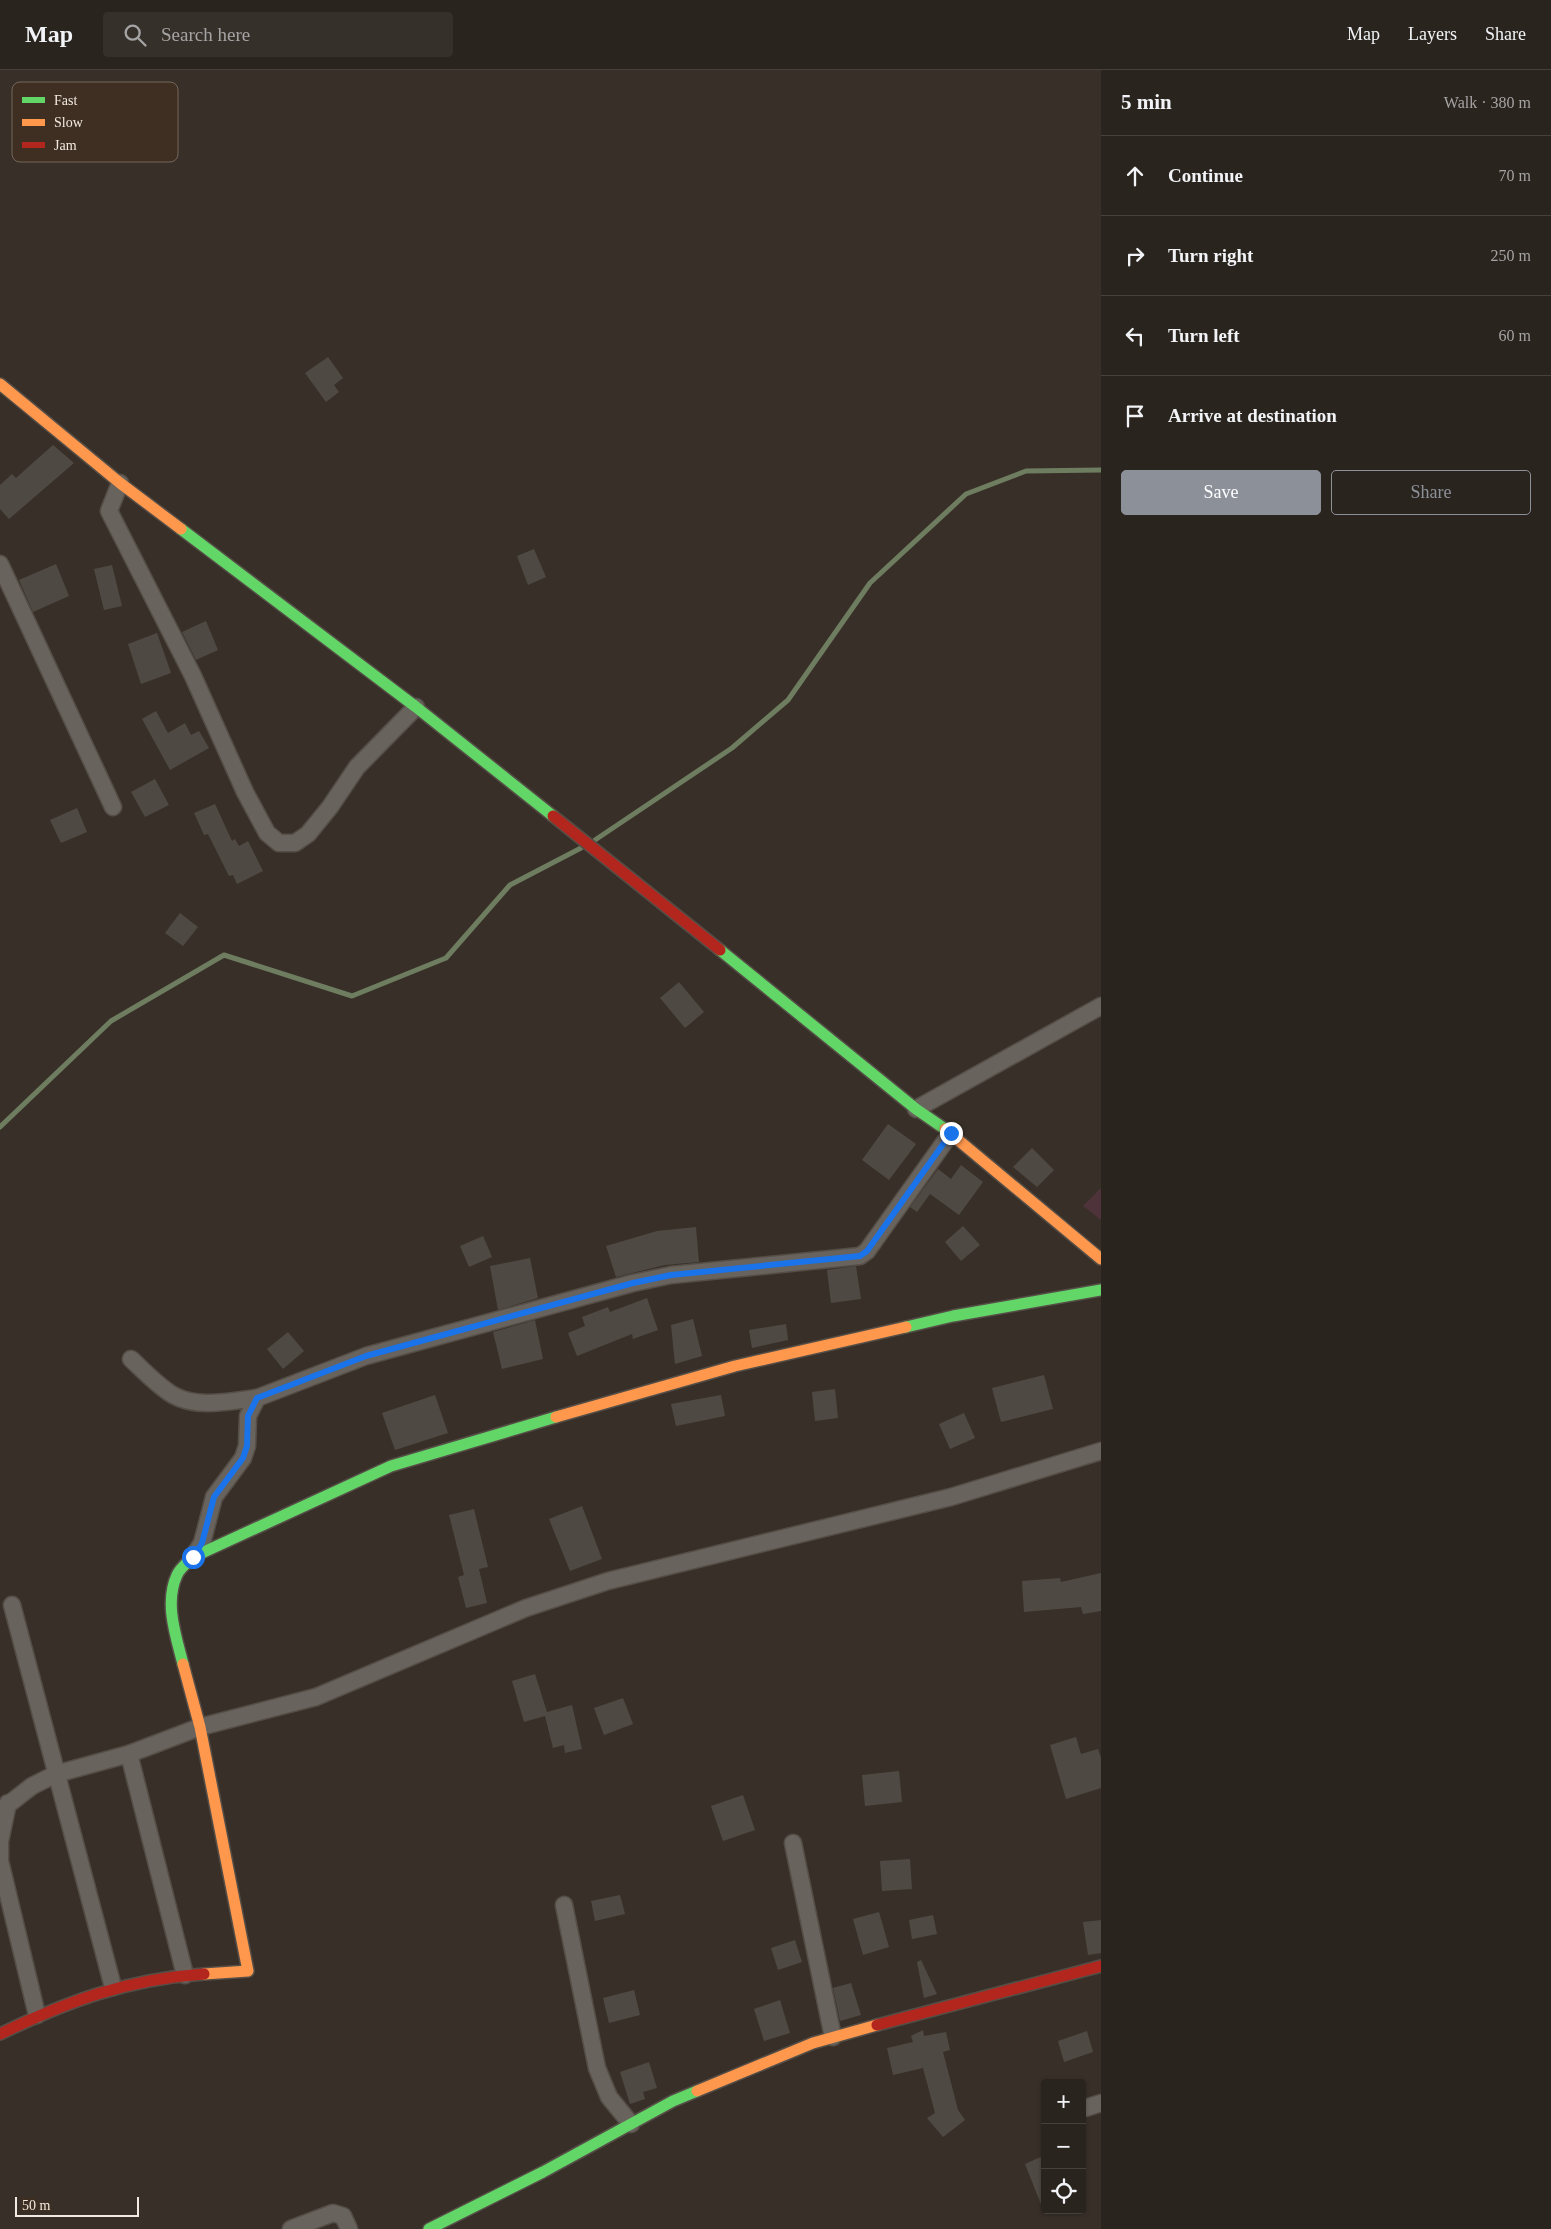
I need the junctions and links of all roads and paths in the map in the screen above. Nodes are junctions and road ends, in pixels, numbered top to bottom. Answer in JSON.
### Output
{"nodes":[{"id":1,"x":0,"y":384,"type":"edge"},
{"id":2,"x":120,"y":483,"type":"junction"},
{"id":3,"x":0,"y":564,"type":"edge"},
{"id":4,"x":416,"y":707,"type":"junction"},
{"id":5,"x":113,"y":807,"type":"dead end"},
{"id":6,"x":1101,"y":1006,"type":"edge"},
{"id":7,"x":916,"y":1109,"type":"junction"},
{"id":8,"x":951,"y":1133,"type":"junction"},
{"id":9,"x":1101,"y":1259,"type":"edge"},
{"id":10,"x":1101,"y":1290,"type":"edge"},
{"id":11,"x":131,"y":1359,"type":"dead end"},
{"id":12,"x":257,"y":1398,"type":"junction"},
{"id":13,"x":1101,"y":1451,"type":"edge"},
{"id":14,"x":193,"y":1557,"type":"junction"},
{"id":15,"x":12,"y":1605,"type":"dead end"},
{"id":16,"x":200,"y":1727,"type":"junction"},
{"id":17,"x":129,"y":1754,"type":"junction"},
{"id":18,"x":56,"y":1774,"type":"junction"},
{"id":19,"x":4,"y":1807,"type":"edge"},
{"id":20,"x":793,"y":1843,"type":"dead end"},
{"id":21,"x":564,"y":1905,"type":"dead end"},
{"id":22,"x":1101,"y":1966,"type":"edge"},
{"id":23,"x":185,"y":1975,"type":"junction"},
{"id":24,"x":113,"y":1987,"type":"junction"},
{"id":25,"x":37,"y":2015,"type":"junction"},
{"id":26,"x":0,"y":2034,"type":"edge"},
{"id":27,"x":833,"y":2037,"type":"junction"},
{"id":28,"x":1101,"y":2103,"type":"edge"},
{"id":29,"x":1086,"y":2108,"type":"edge"},
{"id":30,"x":631,"y":2124,"type":"junction"},
{"id":31,"x":291,"y":2229,"type":"edge"},
{"id":32,"x":348,"y":2229,"type":"edge"},
{"id":33,"x":429,"y":2229,"type":"edge"}],
"edges":[{"from":1,"to":2,"type":"street"},
{"from":2,"to":4,"type":"street"},
{"from":2,"to":4,"type":"street"},
{"from":3,"to":5,"type":"street"},
{"from":4,"to":7,"type":"street"},
{"from":6,"to":7,"type":"street"},
{"from":7,"to":8,"type":"street"},
{"from":8,"to":9,"type":"street"},
{"from":8,"to":12,"type":"street"},
{"from":10,"to":14,"type":"street"},
{"from":11,"to":12,"type":"street"},
{"from":12,"to":14,"type":"street"},
{"from":13,"to":16,"type":"street"},
{"from":14,"to":16,"type":"street"},
{"from":15,"to":18,"type":"street"},
{"from":16,"to":17,"type":"street"},
{"from":16,"to":23,"type":"street"},
{"from":17,"to":18,"type":"street"},
{"from":17,"to":23,"type":"street"},
{"from":18,"to":19,"type":"street"},
{"from":18,"to":24,"type":"street"},
{"from":19,"to":25,"type":"street"},
{"from":20,"to":27,"type":"street"},
{"from":21,"to":30,"type":"street"},
{"from":22,"to":27,"type":"street"},
{"from":23,"to":24,"type":"street"},
{"from":24,"to":25,"type":"street"},
{"from":25,"to":26,"type":"street"},
{"from":27,"to":30,"type":"street"},
{"from":28,"to":29,"type":"street"},
{"from":30,"to":33,"type":"street"},
{"from":31,"to":32,"type":"street"}]}
